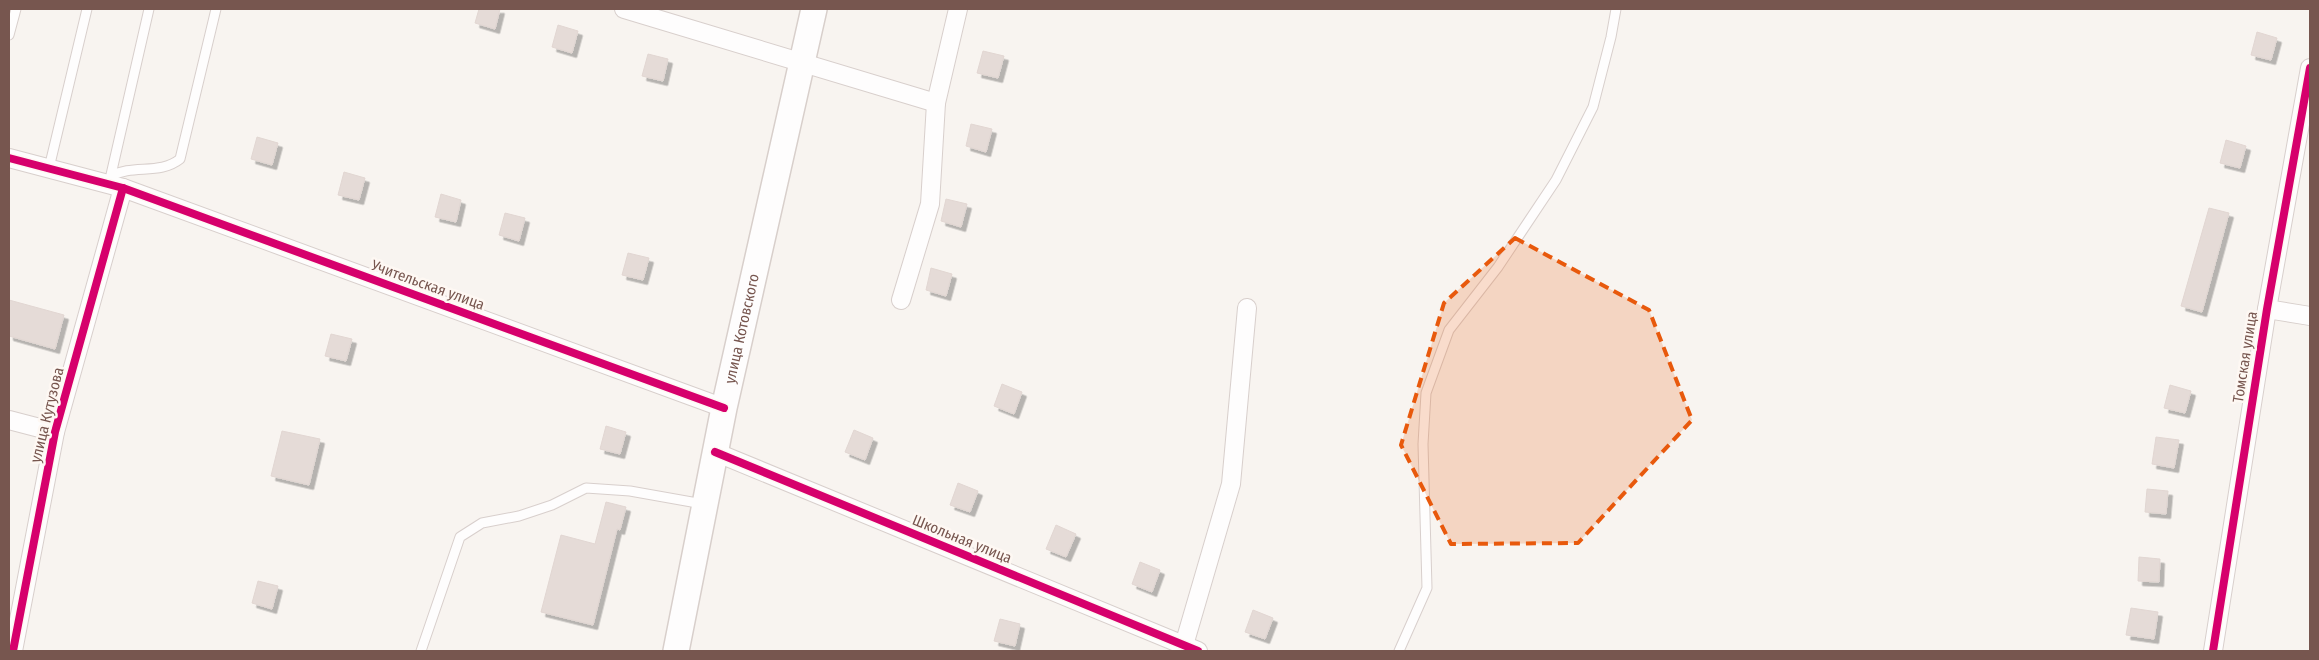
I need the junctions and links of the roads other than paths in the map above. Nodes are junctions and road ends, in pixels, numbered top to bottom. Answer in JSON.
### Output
{"nodes":[{"id":1,"x":16,"y":9,"type":"edge"},
{"id":2,"x":87,"y":9,"type":"edge"},
{"id":3,"x":149,"y":9,"type":"edge"},
{"id":4,"x":216,"y":9,"type":"edge"},
{"id":5,"x":624,"y":9,"type":"edge"},
{"id":6,"x":814,"y":9,"type":"edge"},
{"id":7,"x":958,"y":9,"type":"edge"},
{"id":8,"x":1616,"y":9,"type":"edge"},
{"id":9,"x":9,"y":35,"type":"edge"},
{"id":10,"x":801,"y":64,"type":"junction"},
{"id":11,"x":2310,"y":68,"type":"edge"},
{"id":12,"x":936,"y":103,"type":"junction"},
{"id":13,"x":9,"y":158,"type":"edge"},
{"id":14,"x":49,"y":168,"type":"junction"},
{"id":15,"x":114,"y":183,"type":"junction"},
{"id":16,"x":901,"y":300,"type":"dead end"},
{"id":17,"x":1247,"y":308,"type":"dead end"},
{"id":18,"x":2267,"y":309,"type":"junction"},
{"id":19,"x":2310,"y":316,"type":"edge"},
{"id":20,"x":724,"y":408,"type":"junction"},
{"id":21,"x":9,"y":420,"type":"edge"},
{"id":22,"x":55,"y":432,"type":"junction"},
{"id":23,"x":715,"y":452,"type":"junction"},
{"id":24,"x":706,"y":505,"type":"junction"},
{"id":25,"x":1191,"y":648,"type":"edge"},
{"id":26,"x":13,"y":651,"type":"edge"},
{"id":27,"x":421,"y":651,"type":"edge"},
{"id":28,"x":676,"y":651,"type":"edge"},
{"id":29,"x":1399,"y":651,"type":"edge"},
{"id":30,"x":2213,"y":651,"type":"edge"}],
"edges":[{"from":1,"to":9,"type":"lane"},
{"from":2,"to":14,"type":"lane"},
{"from":3,"to":15,"type":"lane"},
{"from":4,"to":15,"type":"lane"},
{"from":5,"to":10,"type":"street"},
{"from":6,"to":10,"type":"main road","name":"улица Котовского"},
{"from":7,"to":12,"type":"street"},
{"from":8,"to":29,"type":"lane"},
{"from":10,"to":12,"type":"street"},
{"from":10,"to":20,"type":"main road","name":"улица Котовского"},
{"from":11,"to":18,"type":"street","name":"Томская улица"},
{"from":12,"to":16,"type":"street"},
{"from":13,"to":14,"type":"street","name":"Учительская улица"},
{"from":14,"to":15,"type":"street","name":"Учительская улица"},
{"from":15,"to":20,"type":"street","name":"Учительская улица"},
{"from":15,"to":22,"type":"street","name":"улица Кутузова"},
{"from":17,"to":25,"type":"street"},
{"from":18,"to":19,"type":"street"},
{"from":18,"to":30,"type":"street","name":"Томская улица"},
{"from":20,"to":23,"type":"main road","name":"улица Котовского"},
{"from":21,"to":22,"type":"street"},
{"from":22,"to":26,"type":"street","name":"улица Кутузова"},
{"from":23,"to":24,"type":"main road","name":"улица Котовского"},
{"from":23,"to":25,"type":"street","name":"Школьная улица"},
{"from":24,"to":27,"type":"lane"},
{"from":24,"to":28,"type":"main road","name":"улица Котовского"}]}
